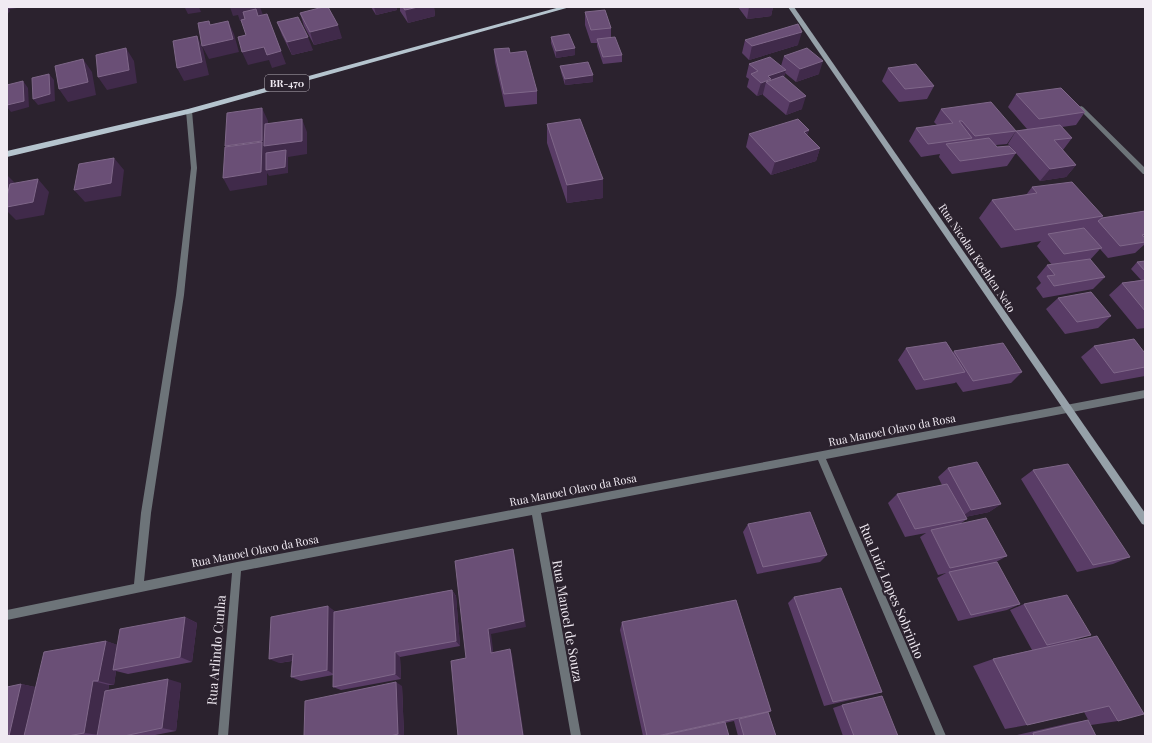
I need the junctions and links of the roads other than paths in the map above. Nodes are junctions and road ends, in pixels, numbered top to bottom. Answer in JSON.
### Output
{"nodes":[{"id":1,"x":566,"y":7,"type":"edge"},
{"id":2,"x":791,"y":7,"type":"edge"},
{"id":3,"x":1081,"y":108,"type":"edge"},
{"id":4,"x":189,"y":111,"type":"junction"},
{"id":5,"x":7,"y":154,"type":"edge"},
{"id":6,"x":1145,"y":172,"type":"edge"},
{"id":7,"x":1145,"y":394,"type":"edge"},
{"id":8,"x":1067,"y":409,"type":"junction"},
{"id":9,"x":820,"y":456,"type":"junction"},
{"id":10,"x":536,"y":510,"type":"junction"},
{"id":11,"x":1145,"y":521,"type":"edge"},
{"id":12,"x":237,"y":566,"type":"junction"},
{"id":13,"x":139,"y":587,"type":"junction"},
{"id":14,"x":7,"y":615,"type":"edge"},
{"id":15,"x":223,"y":736,"type":"edge"},
{"id":16,"x":576,"y":736,"type":"edge"},
{"id":17,"x":941,"y":736,"type":"edge"}],
"edges":[{"from":1,"to":4,"type":"main road","number":"BR-470"},
{"from":2,"to":8,"type":"main road","name":"Rua Nicolau Koehlen Neto"},
{"from":3,"to":6,"type":"street"},
{"from":4,"to":5,"type":"main road","number":"BR-470"},
{"from":4,"to":13,"type":"street"},
{"from":7,"to":8,"type":"street","name":"Rua Manoel Olavo da Rosa"},
{"from":8,"to":9,"type":"street","name":"Rua Manoel Olavo da Rosa"},
{"from":8,"to":11,"type":"main road","name":"Rua Nicolau Koehlen Neto"},
{"from":9,"to":10,"type":"street","name":"Rua Manoel Olavo da Rosa"},
{"from":9,"to":17,"type":"street","name":"Rua Luiz Lopes Sobrinho"},
{"from":10,"to":12,"type":"street","name":"Rua Manoel Olavo da Rosa"},
{"from":10,"to":16,"type":"street","name":"Rua Manoel de Souza"},
{"from":12,"to":13,"type":"street","name":"Rua Manoel Olavo da Rosa"},
{"from":12,"to":15,"type":"street","name":"Rua Arlindo Cunha"},
{"from":13,"to":14,"type":"street","name":"Rua Manoel Olavo da Rosa"}]}
